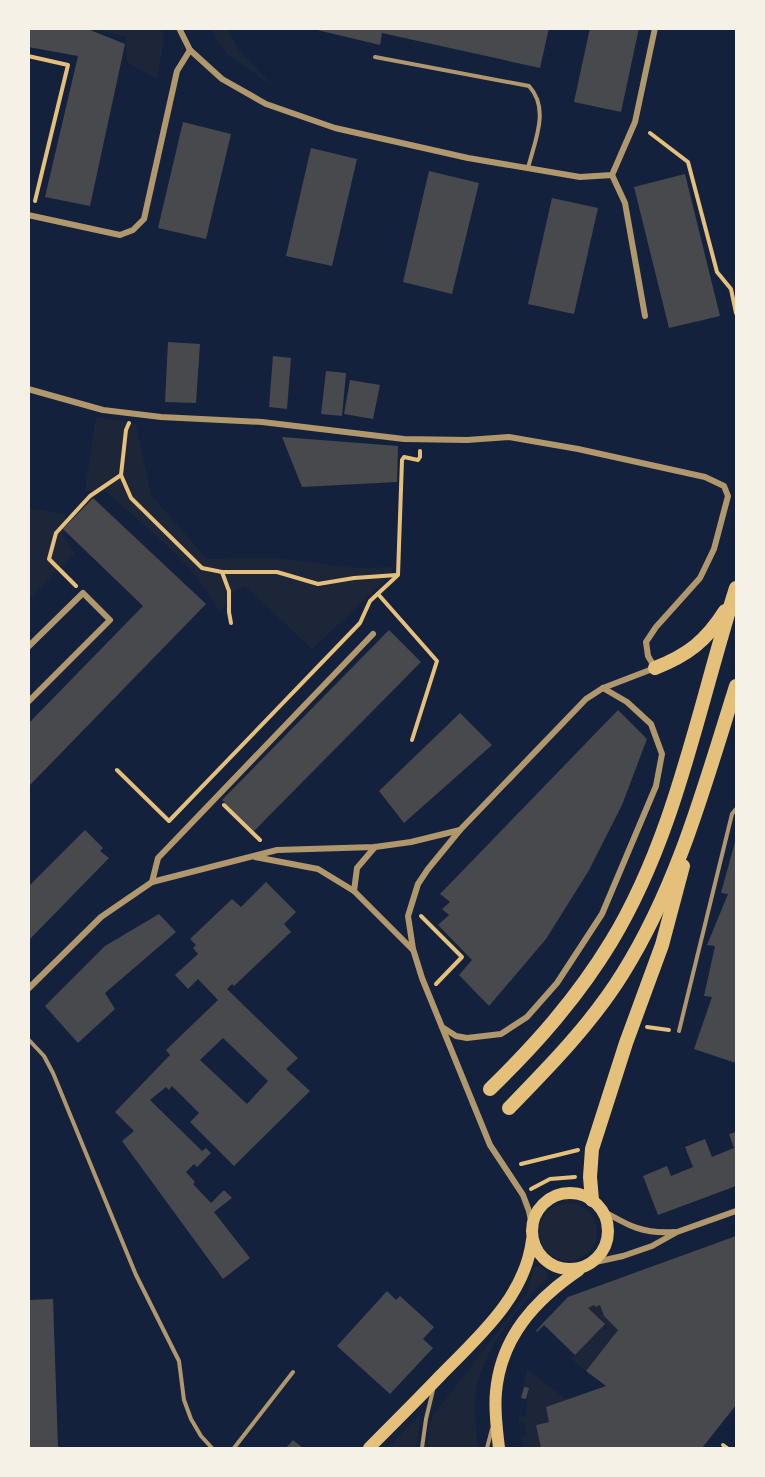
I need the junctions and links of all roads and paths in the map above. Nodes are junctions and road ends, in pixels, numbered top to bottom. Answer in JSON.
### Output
{"nodes":[{"id":1,"x":179,"y":28,"type":"edge"},
{"id":2,"x":655,"y":28,"type":"edge"},
{"id":3,"x":190,"y":50,"type":"junction"},
{"id":4,"x":28,"y":56,"type":"edge"},
{"id":5,"x":375,"y":57,"type":"dead end"},
{"id":6,"x":650,"y":133,"type":"dead end"},
{"id":7,"x":528,"y":168,"type":"junction"},
{"id":8,"x":612,"y":175,"type":"junction"},
{"id":9,"x":35,"y":201,"type":"dead end"},
{"id":10,"x":28,"y":215,"type":"edge"},
{"id":11,"x":736,"y":313,"type":"edge"},
{"id":12,"x":645,"y":315,"type":"dead end"},
{"id":13,"x":28,"y":389,"type":"edge"},
{"id":14,"x":130,"y":422,"type":"dead end"},
{"id":15,"x":420,"y":447,"type":"dead end"},
{"id":16,"x":121,"y":475,"type":"junction"},
{"id":17,"x":222,"y":572,"type":"junction"},
{"id":18,"x":398,"y":575,"type":"junction"},
{"id":19,"x":83,"y":593,"type":"junction"},
{"id":20,"x":378,"y":594,"type":"junction"},
{"id":21,"x":735,"y":594,"type":"edge"},
{"id":22,"x":231,"y":623,"type":"dead end"},
{"id":23,"x":373,"y":634,"type":"dead end"},
{"id":24,"x":28,"y":647,"type":"edge"},
{"id":25,"x":655,"y":668,"type":"junction"},
{"id":26,"x":736,"y":686,"type":"edge"},
{"id":27,"x":603,"y":688,"type":"junction"},
{"id":28,"x":28,"y":702,"type":"edge"},
{"id":29,"x":412,"y":740,"type":"dead end"},
{"id":30,"x":117,"y":770,"type":"dead end"},
{"id":31,"x":224,"y":804,"type":"dead end"},
{"id":32,"x":736,"y":809,"type":"edge"},
{"id":33,"x":691,"y":829,"type":"junction"},
{"id":34,"x":460,"y":830,"type":"junction"},
{"id":35,"x":260,"y":840,"type":"dead end"},
{"id":36,"x":375,"y":847,"type":"junction"},
{"id":37,"x":251,"y":856,"type":"junction"},
{"id":38,"x":152,"y":882,"type":"junction"},
{"id":39,"x":354,"y":891,"type":"junction"},
{"id":40,"x":421,"y":916,"type":"dead end"},
{"id":41,"x":413,"y":949,"type":"junction"},
{"id":42,"x":434,"y":987,"type":"dead end"},
{"id":43,"x":28,"y":989,"type":"edge"},
{"id":44,"x":442,"y":1027,"type":"junction"},
{"id":45,"x":647,"y":1028,"type":"dead end"},
{"id":46,"x":679,"y":1031,"type":"joint"},
{"id":47,"x":28,"y":1039,"type":"edge"},
{"id":48,"x":490,"y":1089,"type":"dead end"},
{"id":49,"x":509,"y":1108,"type":"dead end"},
{"id":50,"x":578,"y":1143,"type":"dead end"},
{"id":51,"x":514,"y":1160,"type":"dead end"},
{"id":52,"x":521,"y":1164,"type":"dead end"},
{"id":53,"x":522,"y":1172,"type":"dead end"},
{"id":54,"x":577,"y":1177,"type":"dead end"},
{"id":55,"x":526,"y":1180,"type":"dead end"},
{"id":56,"x":592,"y":1200,"type":"junction"},
{"id":57,"x":603,"y":1211,"type":"junction"},
{"id":58,"x":736,"y":1211,"type":"edge"},
{"id":59,"x":532,"y":1226,"type":"junction"},
{"id":60,"x":677,"y":1232,"type":"junction"},
{"id":61,"x":532,"y":1240,"type":"junction"},
{"id":62,"x":587,"y":1265,"type":"junction"},
{"id":63,"x":293,"y":1372,"type":"dead end"},
{"id":64,"x":436,"y":1381,"type":"junction"},
{"id":65,"x":495,"y":1414,"type":"junction"},
{"id":66,"x":212,"y":1449,"type":"edge"},
{"id":67,"x":234,"y":1449,"type":"edge"},
{"id":68,"x":369,"y":1449,"type":"edge"},
{"id":69,"x":422,"y":1449,"type":"edge"},
{"id":70,"x":486,"y":1449,"type":"edge"},
{"id":71,"x":499,"y":1449,"type":"edge"}],
"edges":[{"from":1,"to":3,"type":"street"},
{"from":2,"to":8,"type":"street"},
{"from":3,"to":7,"type":"street"},
{"from":3,"to":10,"type":"street"},
{"from":4,"to":9,"type":"path"},
{"from":5,"to":7,"type":"lane"},
{"from":6,"to":11,"type":"path"},
{"from":7,"to":8,"type":"street"},
{"from":8,"to":12,"type":"street"},
{"from":13,"to":25,"type":"street"},
{"from":14,"to":16,"type":"path"},
{"from":15,"to":18,"type":"path"},
{"from":16,"to":17,"type":"path"},
{"from":16,"to":19,"type":"path"},
{"from":17,"to":18,"type":"path"},
{"from":17,"to":22,"type":"path"},
{"from":18,"to":20,"type":"path"},
{"from":19,"to":24,"type":"street"},
{"from":19,"to":28,"type":"street"},
{"from":20,"to":29,"type":"path"},
{"from":20,"to":30,"type":"path"},
{"from":21,"to":25,"type":"highway"},
{"from":21,"to":48,"type":"highway"},
{"from":23,"to":38,"type":"street"},
{"from":25,"to":27,"type":"street"},
{"from":26,"to":33,"type":"highway"},
{"from":27,"to":34,"type":"street"},
{"from":27,"to":44,"type":"street"},
{"from":31,"to":35,"type":"path"},
{"from":32,"to":46,"type":"lane"},
{"from":33,"to":49,"type":"highway"},
{"from":33,"to":56,"type":"highway"},
{"from":34,"to":36,"type":"street"},
{"from":34,"to":41,"type":"street"},
{"from":36,"to":37,"type":"street"},
{"from":36,"to":39,"type":"street"},
{"from":37,"to":38,"type":"street"},
{"from":37,"to":39,"type":"street"},
{"from":38,"to":43,"type":"street"},
{"from":39,"to":41,"type":"street"},
{"from":40,"to":42,"type":"path"},
{"from":41,"to":44,"type":"street"},
{"from":44,"to":59,"type":"street"},
{"from":45,"to":46,"type":"path"},
{"from":47,"to":66,"type":"lane"},
{"from":50,"to":52,"type":"path"},
{"from":51,"to":53,"type":"path"},
{"from":54,"to":55,"type":"path"},
{"from":56,"to":57,"type":"main road"},
{"from":56,"to":59,"type":"main road"},
{"from":57,"to":60,"type":"street"},
{"from":57,"to":62,"type":"main road"},
{"from":58,"to":60,"type":"street"},
{"from":59,"to":61,"type":"main road"},
{"from":60,"to":62,"type":"street"},
{"from":61,"to":62,"type":"main road"},
{"from":61,"to":64,"type":"main road"},
{"from":62,"to":65,"type":"main road"},
{"from":63,"to":67,"type":"lane"},
{"from":64,"to":68,"type":"main road"},
{"from":64,"to":69,"type":"lane"},
{"from":65,"to":70,"type":"lane"},
{"from":65,"to":71,"type":"main road"}]}
